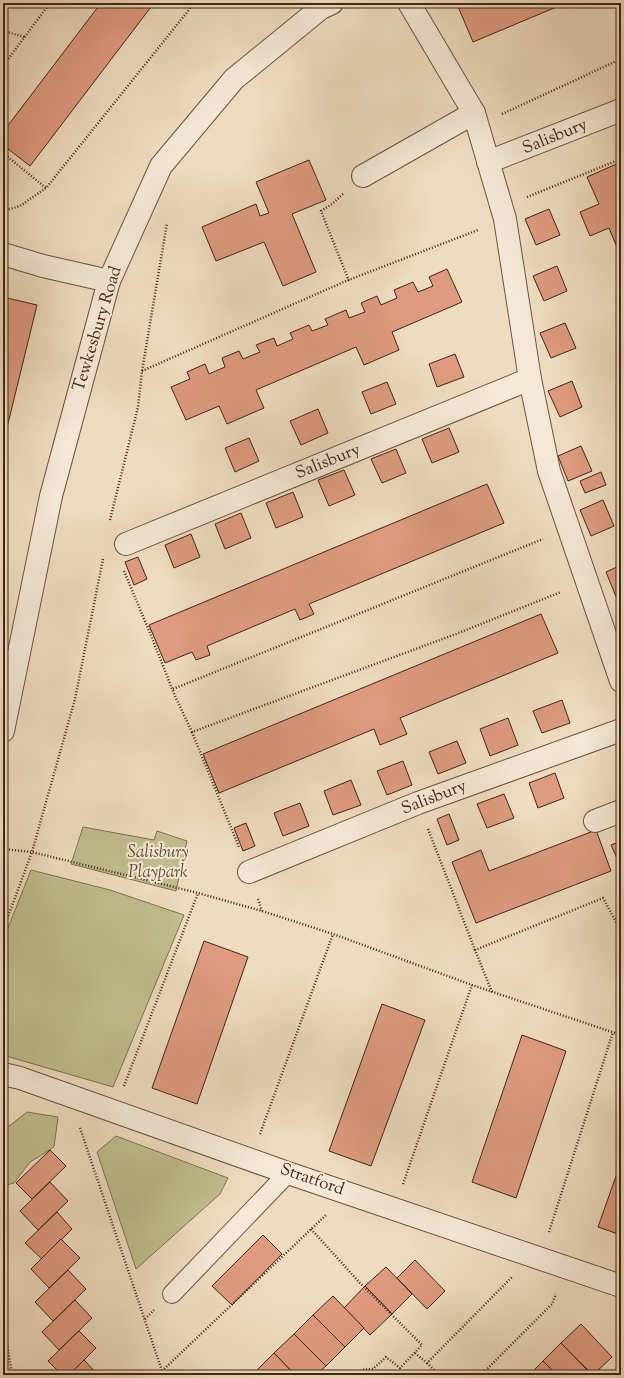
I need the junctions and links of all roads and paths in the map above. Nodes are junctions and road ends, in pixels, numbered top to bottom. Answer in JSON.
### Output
{"nodes":[{"id":1,"x":50,"y":3,"type":"edge"},
{"id":2,"x":192,"y":3,"type":"edge"},
{"id":3,"x":332,"y":3,"type":"edge"},
{"id":4,"x":409,"y":3,"type":"edge"},
{"id":5,"x":3,"y":31,"type":"edge"},
{"id":6,"x":25,"y":36,"type":"junction"},
{"id":7,"x":621,"y":59,"type":"edge"},
{"id":8,"x":3,"y":66,"type":"edge"},
{"id":9,"x":621,"y":110,"type":"edge"},
{"id":10,"x":474,"y":113,"type":"junction"},
{"id":11,"x":3,"y":153,"type":"edge"},
{"id":12,"x":488,"y":162,"type":"junction"},
{"id":13,"x":363,"y":176,"type":"joint"},
{"id":14,"x":46,"y":188,"type":"junction"},
{"id":15,"x":3,"y":211,"type":"edge"},
{"id":16,"x":168,"y":218,"type":"dead end"},
{"id":17,"x":505,"y":219,"type":"junction"},
{"id":18,"x":3,"y":254,"type":"edge"},
{"id":19,"x":349,"y":280,"type":"junction"},
{"id":20,"x":109,"y":281,"type":"junction"},
{"id":21,"x":142,"y":371,"type":"junction"},
{"id":22,"x":530,"y":379,"type":"junction"},
{"id":23,"x":568,"y":529,"type":"junction"},
{"id":24,"x":126,"y":544,"type":"junction"},
{"id":25,"x":103,"y":558,"type":"dead end"},
{"id":26,"x":566,"y":590,"type":"dead end"},
{"id":27,"x":621,"y":681,"type":"edge"},
{"id":28,"x":173,"y":690,"type":"junction"},
{"id":29,"x":621,"y":730,"type":"edge"},
{"id":30,"x":3,"y":731,"type":"edge"},
{"id":31,"x":192,"y":732,"type":"junction"},
{"id":32,"x":418,"y":803,"type":"junction"},
{"id":33,"x":621,"y":810,"type":"edge"},
{"id":34,"x":595,"y":821,"type":"dead end"},
{"id":35,"x":3,"y":849,"type":"edge"},
{"id":36,"x":32,"y":852,"type":"junction"},
{"id":37,"x":249,"y":872,"type":"joint"},
{"id":38,"x":198,"y":893,"type":"junction"},
{"id":39,"x":3,"y":930,"type":"edge"},
{"id":40,"x":621,"y":932,"type":"edge"},
{"id":41,"x":333,"y":934,"type":"junction"},
{"id":42,"x":475,"y":950,"type":"junction"},
{"id":43,"x":472,"y":985,"type":"junction"},
{"id":44,"x":492,"y":992,"type":"junction"},
{"id":45,"x":613,"y":1032,"type":"junction"},
{"id":46,"x":621,"y":1035,"type":"edge"},
{"id":47,"x":3,"y":1074,"type":"edge"},
{"id":48,"x":69,"y":1096,"type":"junction"},
{"id":49,"x":114,"y":1111,"type":"junction"},
{"id":50,"x":251,"y":1159,"type":"junction"},
{"id":51,"x":288,"y":1173,"type":"junction"},
{"id":52,"x":349,"y":1193,"type":"junction"},
{"id":53,"x":394,"y":1209,"type":"junction"},
{"id":54,"x":311,"y":1230,"type":"junction"},
{"id":55,"x":530,"y":1256,"type":"junction"},
{"id":56,"x":567,"y":1268,"type":"junction"},
{"id":57,"x":621,"y":1286,"type":"edge"},
{"id":58,"x":172,"y":1294,"type":"dead end"},
{"id":59,"x":3,"y":1317,"type":"edge"},
{"id":60,"x":415,"y":1353,"type":"junction"},
{"id":61,"x":427,"y":1363,"type":"junction"},
{"id":62,"x":162,"y":1371,"type":"junction"},
{"id":63,"x":12,"y":1375,"type":"edge"},
{"id":64,"x":162,"y":1375,"type":"edge"},
{"id":65,"x":356,"y":1375,"type":"edge"},
{"id":66,"x":439,"y":1375,"type":"edge"},
{"id":67,"x":481,"y":1375,"type":"edge"}],
"edges":[{"from":1,"to":6,"type":"path"},
{"from":2,"to":14,"type":"path"},
{"from":3,"to":20,"type":"street","name":"Tewkesbury Road"},
{"from":4,"to":10,"type":"street"},
{"from":5,"to":6,"type":"path"},
{"from":6,"to":8,"type":"path"},
{"from":7,"to":10,"type":"path"},
{"from":9,"to":12,"type":"street","name":"Salisbury"},
{"from":10,"to":12,"type":"street"},
{"from":10,"to":13,"type":"street"},
{"from":11,"to":14,"type":"path"},
{"from":12,"to":17,"type":"street"},
{"from":13,"to":19,"type":"path"},
{"from":14,"to":15,"type":"path"},
{"from":16,"to":21,"type":"path"},
{"from":17,"to":19,"type":"path"},
{"from":17,"to":22,"type":"street"},
{"from":18,"to":20,"type":"street"},
{"from":19,"to":21,"type":"path"},
{"from":20,"to":30,"type":"street","name":"Tewkesbury Road"},
{"from":21,"to":24,"type":"path"},
{"from":22,"to":23,"type":"street"},
{"from":22,"to":24,"type":"street","name":"Salisbury"},
{"from":23,"to":27,"type":"street"},
{"from":23,"to":28,"type":"path"},
{"from":24,"to":28,"type":"path"},
{"from":25,"to":36,"type":"path"},
{"from":26,"to":31,"type":"path"},
{"from":28,"to":31,"type":"path"},
{"from":29,"to":32,"type":"street","name":"Salisbury"},
{"from":31,"to":37,"type":"path"},
{"from":32,"to":37,"type":"street","name":"Salisbury"},
{"from":32,"to":42,"type":"path"},
{"from":33,"to":34,"type":"street"},
{"from":35,"to":36,"type":"path"},
{"from":36,"to":38,"type":"path"},
{"from":36,"to":39,"type":"path"},
{"from":38,"to":41,"type":"path"},
{"from":38,"to":49,"type":"path"},
{"from":40,"to":42,"type":"path"},
{"from":41,"to":43,"type":"path"},
{"from":41,"to":50,"type":"path"},
{"from":42,"to":44,"type":"path"},
{"from":43,"to":44,"type":"path"},
{"from":43,"to":53,"type":"path"},
{"from":44,"to":45,"type":"path"},
{"from":45,"to":46,"type":"path"},
{"from":45,"to":55,"type":"path"},
{"from":47,"to":48,"type":"street","name":"Stratford"},
{"from":48,"to":49,"type":"street","name":"Stratford"},
{"from":48,"to":62,"type":"path"},
{"from":49,"to":50,"type":"street","name":"Stratford"},
{"from":50,"to":51,"type":"street","name":"Stratford"},
{"from":51,"to":52,"type":"street","name":"Stratford"},
{"from":51,"to":58,"type":"lane"},
{"from":52,"to":53,"type":"street","name":"Stratford"},
{"from":52,"to":54,"type":"path"},
{"from":53,"to":55,"type":"street","name":"Stratford"},
{"from":54,"to":60,"type":"path"},
{"from":54,"to":62,"type":"path"},
{"from":55,"to":56,"type":"street","name":"Stratford"},
{"from":55,"to":61,"type":"path"},
{"from":56,"to":57,"type":"street","name":"Stratford"},
{"from":56,"to":67,"type":"path"},
{"from":59,"to":63,"type":"path"},
{"from":60,"to":61,"type":"path"},
{"from":60,"to":65,"type":"path"},
{"from":61,"to":66,"type":"path"},
{"from":62,"to":64,"type":"path"}]}
